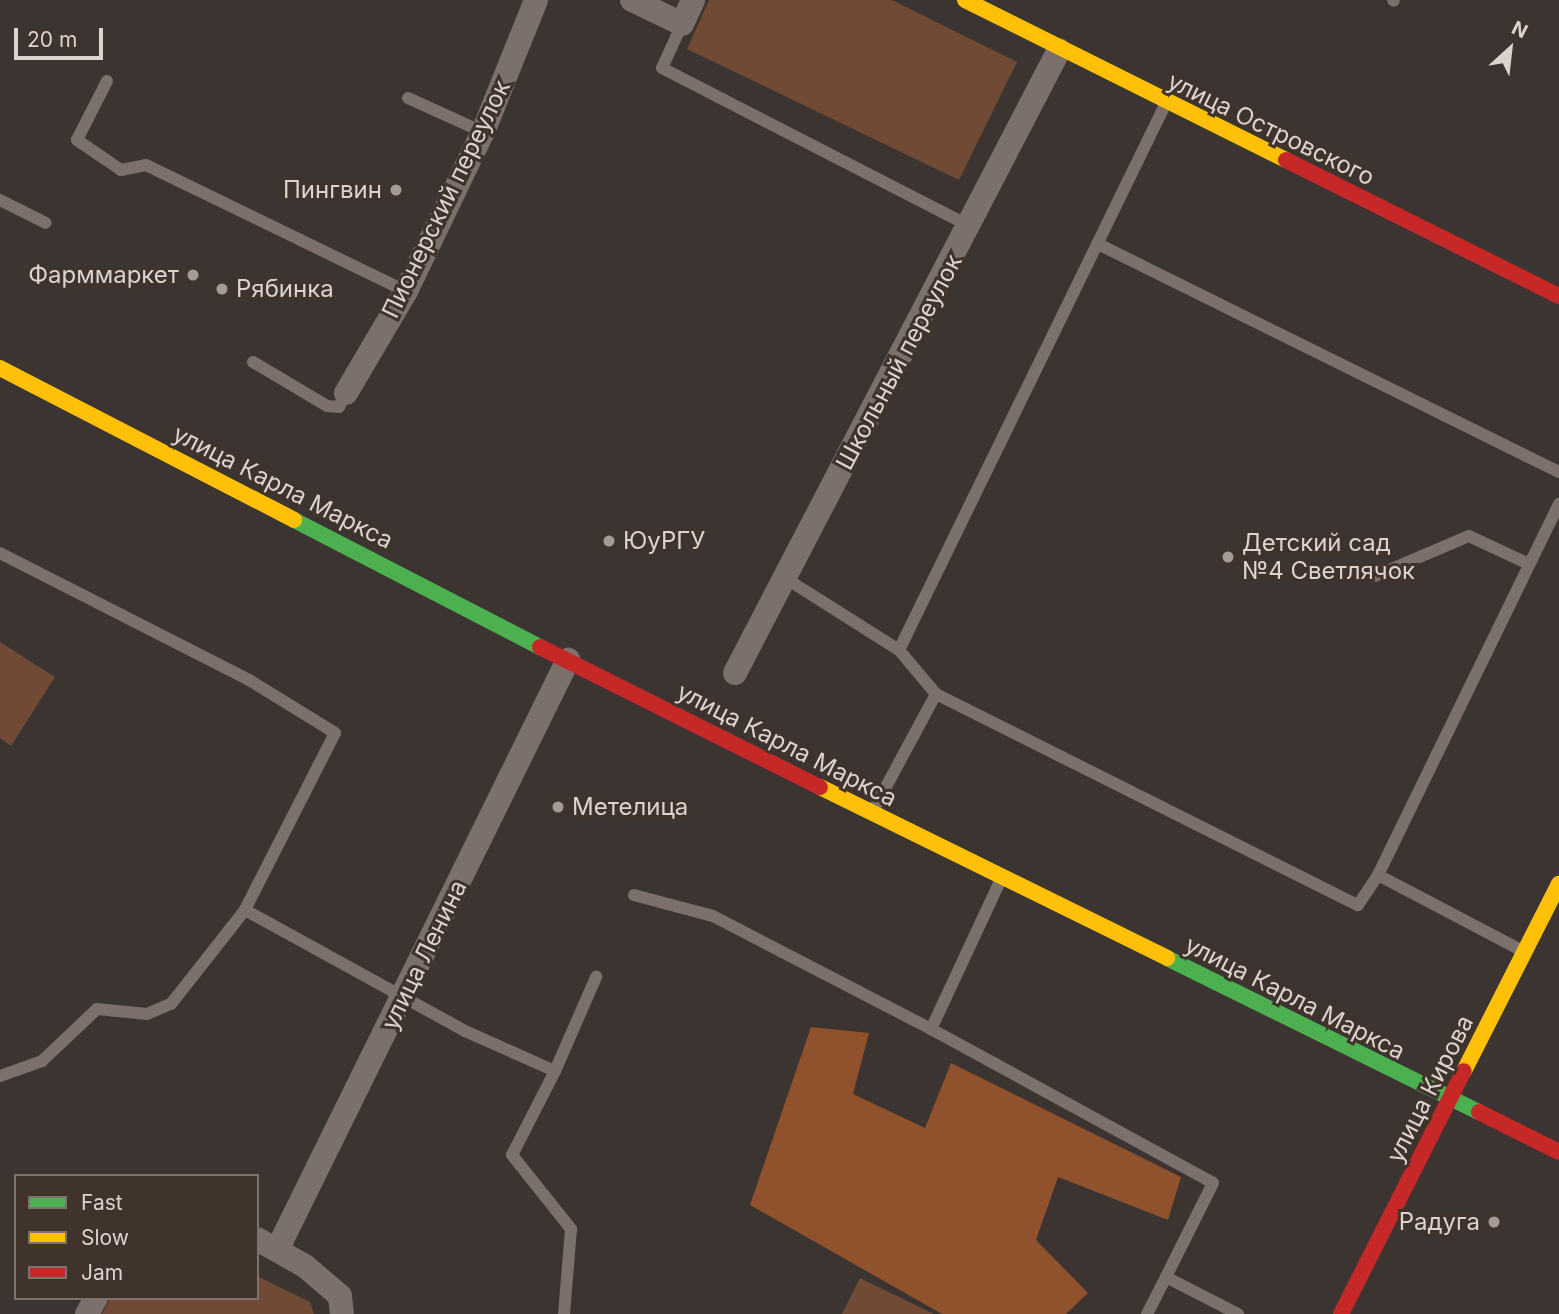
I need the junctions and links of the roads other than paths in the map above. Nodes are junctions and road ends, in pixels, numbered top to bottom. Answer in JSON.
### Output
{"nodes":[{"id":1,"x":536,"y":0,"type":"edge"},
{"id":2,"x":632,"y":0,"type":"edge"},
{"id":3,"x":693,"y":0,"type":"edge"},
{"id":4,"x":965,"y":0,"type":"edge"},
{"id":5,"x":682,"y":24,"type":"junction"},
{"id":6,"x":1059,"y":50,"type":"junction"},
{"id":7,"x":107,"y":81,"type":"dead end"},
{"id":8,"x":408,"y":98,"type":"dead end"},
{"id":9,"x":1167,"y":103,"type":"junction"},
{"id":10,"x":483,"y":132,"type":"junction"},
{"id":11,"x":0,"y":200,"type":"edge"},
{"id":12,"x":46,"y":223,"type":"dead end"},
{"id":13,"x":970,"y":226,"type":"junction"},
{"id":14,"x":1098,"y":244,"type":"junction"},
{"id":15,"x":407,"y":291,"type":"junction"},
{"id":16,"x":1559,"y":296,"type":"edge"},
{"id":17,"x":253,"y":362,"type":"dead end"},
{"id":18,"x":0,"y":368,"type":"edge"},
{"id":19,"x":340,"y":406,"type":"joint"},
{"id":20,"x":1559,"y":472,"type":"edge"},
{"id":21,"x":1559,"y":504,"type":"edge"},
{"id":22,"x":0,"y":553,"type":"edge"},
{"id":23,"x":1530,"y":564,"type":"junction"},
{"id":24,"x":1375,"y":576,"type":"dead end"},
{"id":25,"x":785,"y":578,"type":"junction"},
{"id":26,"x":899,"y":650,"type":"junction"},
{"id":27,"x":568,"y":660,"type":"junction"},
{"id":28,"x":735,"y":673,"type":"dead end"},
{"id":29,"x":936,"y":694,"type":"junction"},
{"id":30,"x":872,"y":813,"type":"junction"},
{"id":31,"x":1378,"y":875,"type":"junction"},
{"id":32,"x":1003,"y":877,"type":"junction"},
{"id":33,"x":1559,"y":884,"type":"edge"},
{"id":34,"x":634,"y":895,"type":"dead end"},
{"id":35,"x":245,"y":910,"type":"junction"},
{"id":36,"x":1525,"y":952,"type":"junction"},
{"id":37,"x":596,"y":977,"type":"dead end"},
{"id":38,"x":405,"y":997,"type":"junction"},
{"id":39,"x":931,"y":1029,"type":"junction"},
{"id":40,"x":555,"y":1071,"type":"junction"},
{"id":41,"x":0,"y":1076,"type":"edge"},
{"id":42,"x":1450,"y":1100,"type":"junction"},
{"id":43,"x":1559,"y":1152,"type":"edge"},
{"id":44,"x":268,"y":1243,"type":"edge"},
{"id":45,"x":1166,"y":1277,"type":"junction"},
{"id":46,"x":342,"y":1314,"type":"edge"},
{"id":47,"x":564,"y":1314,"type":"edge"},
{"id":48,"x":1147,"y":1314,"type":"edge"},
{"id":49,"x":1238,"y":1314,"type":"edge"},
{"id":50,"x":1341,"y":1314,"type":"edge"}],
"edges":[{"from":1,"to":10,"type":"street","name":"Пионерский переулок"},
{"from":2,"to":5,"type":"street"},
{"from":3,"to":5,"type":"street"},
{"from":4,"to":6,"type":"street","name":"улица Островского"},
{"from":5,"to":13,"type":"lane"},
{"from":6,"to":9,"type":"street","name":"улица Островского"},
{"from":6,"to":13,"type":"street","name":"Школьный переулок"},
{"from":7,"to":15,"type":"lane"},
{"from":8,"to":10,"type":"lane"},
{"from":9,"to":14,"type":"lane"},
{"from":9,"to":16,"type":"street","name":"улица Островского"},
{"from":10,"to":15,"type":"street","name":"Пионерский переулок"},
{"from":11,"to":12,"type":"lane"},
{"from":13,"to":25,"type":"street","name":"Школьный переулок"},
{"from":14,"to":20,"type":"lane"},
{"from":14,"to":26,"type":"lane"},
{"from":15,"to":19,"type":"street","name":"Пионерский переулок"},
{"from":17,"to":19,"type":"lane"},
{"from":18,"to":27,"type":"street","name":"улица Карла Маркса"},
{"from":21,"to":23,"type":"lane"},
{"from":22,"to":35,"type":"lane"},
{"from":23,"to":24,"type":"lane"},
{"from":23,"to":31,"type":"lane"},
{"from":25,"to":26,"type":"lane"},
{"from":25,"to":28,"type":"street","name":"Школьный переулок"},
{"from":26,"to":29,"type":"lane"},
{"from":27,"to":30,"type":"street","name":"улица Карла Маркса"},
{"from":27,"to":38,"type":"street","name":"улица Ленина"},
{"from":29,"to":30,"type":"lane"},
{"from":29,"to":31,"type":"lane"},
{"from":30,"to":32,"type":"street","name":"улица Карла Маркса"},
{"from":31,"to":36,"type":"lane"},
{"from":32,"to":39,"type":"lane"},
{"from":32,"to":42,"type":"street","name":"улица Карла Маркса"},
{"from":33,"to":36,"type":"street","name":"улица Кирова"},
{"from":34,"to":39,"type":"lane"},
{"from":35,"to":38,"type":"lane"},
{"from":35,"to":41,"type":"lane"},
{"from":36,"to":42,"type":"street","name":"улица Кирова"},
{"from":37,"to":40,"type":"lane"},
{"from":38,"to":40,"type":"lane"},
{"from":38,"to":44,"type":"street","name":"улица Ленина"},
{"from":39,"to":45,"type":"lane"},
{"from":40,"to":47,"type":"lane"},
{"from":42,"to":43,"type":"street","name":"улица Карла Маркса"},
{"from":42,"to":50,"type":"street","name":"улица Кирова"},
{"from":44,"to":46,"type":"street","name":"улица Ленина"},
{"from":45,"to":48,"type":"lane"},
{"from":45,"to":49,"type":"lane"}]}
